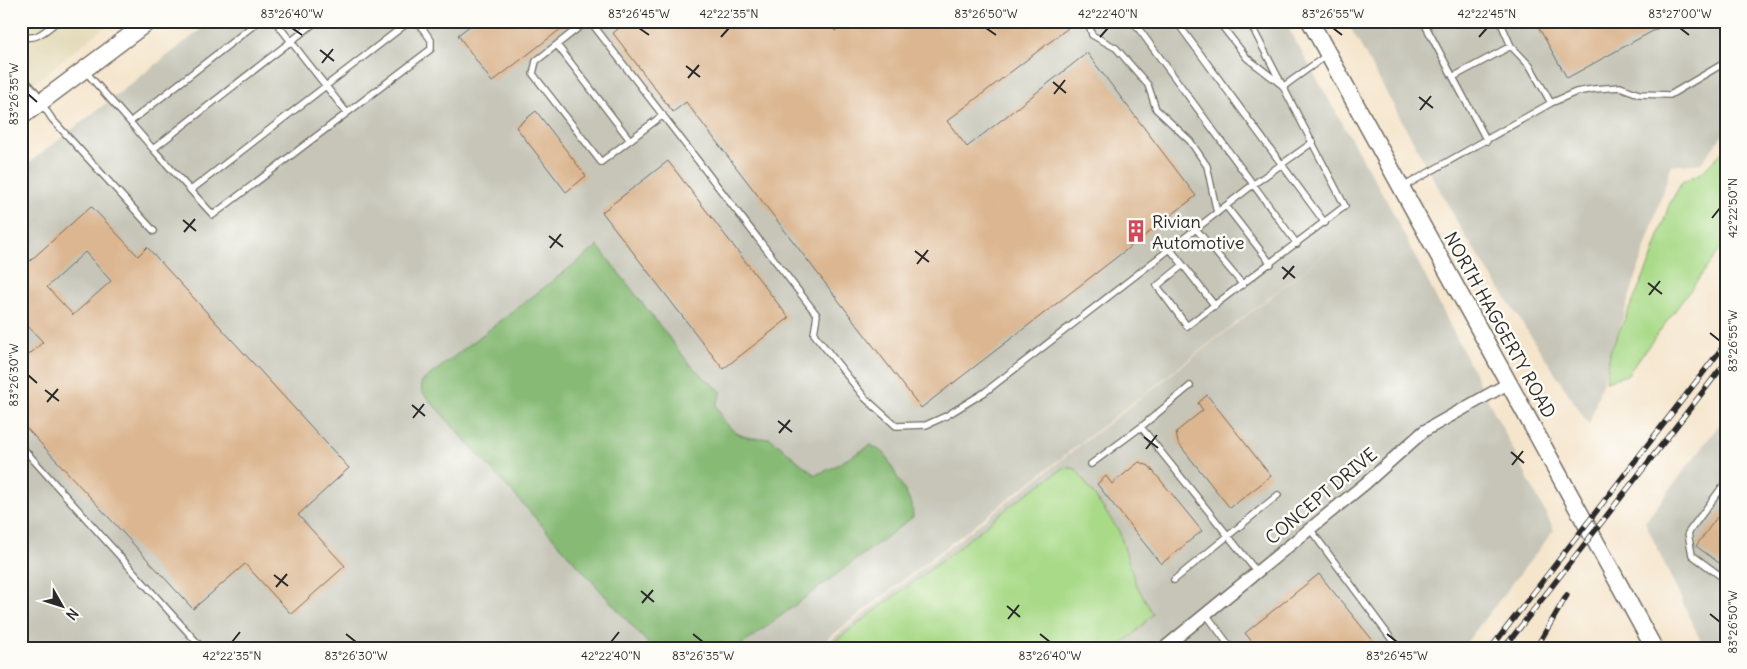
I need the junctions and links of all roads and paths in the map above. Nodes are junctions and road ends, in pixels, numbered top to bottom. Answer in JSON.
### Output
{"nodes":[{"id":1,"x":58,"y":21,"type":"edge"},
{"id":2,"x":149,"y":21,"type":"edge"},
{"id":3,"x":259,"y":21,"type":"edge"},
{"id":4,"x":275,"y":21,"type":"edge"},
{"id":5,"x":317,"y":21,"type":"edge"},
{"id":6,"x":410,"y":21,"type":"edge"},
{"id":7,"x":417,"y":21,"type":"edge"},
{"id":8,"x":589,"y":21,"type":"edge"},
{"id":9,"x":1088,"y":21,"type":"edge"},
{"id":10,"x":1132,"y":21,"type":"edge"},
{"id":11,"x":1176,"y":21,"type":"edge"},
{"id":12,"x":1218,"y":21,"type":"edge"},
{"id":13,"x":1249,"y":21,"type":"edge"},
{"id":14,"x":1310,"y":21,"type":"edge"},
{"id":15,"x":1423,"y":21,"type":"edge"},
{"id":16,"x":1500,"y":21,"type":"edge"},
{"id":17,"x":21,"y":34,"type":"edge"},
{"id":18,"x":290,"y":42,"type":"junction"},
{"id":19,"x":557,"y":45,"type":"junction"},
{"id":20,"x":1511,"y":46,"type":"junction"},
{"id":21,"x":1328,"y":54,"type":"junction"},
{"id":22,"x":1726,"y":62,"type":"edge"},
{"id":23,"x":84,"y":70,"type":"junction"},
{"id":24,"x":1453,"y":77,"type":"junction"},
{"id":25,"x":21,"y":80,"type":"edge"},
{"id":26,"x":326,"y":86,"type":"junction"},
{"id":27,"x":1284,"y":86,"type":"junction"},
{"id":28,"x":41,"y":102,"type":"junction"},
{"id":29,"x":1551,"y":103,"type":"junction"},
{"id":30,"x":346,"y":113,"type":"junction"},
{"id":31,"x":663,"y":115,"type":"junction"},
{"id":32,"x":21,"y":117,"type":"edge"},
{"id":33,"x":130,"y":122,"type":"junction"},
{"id":34,"x":630,"y":140,"type":"junction"},
{"id":35,"x":1487,"y":141,"type":"junction"},
{"id":36,"x":1313,"y":142,"type":"junction"},
{"id":37,"x":152,"y":149,"type":"junction"},
{"id":38,"x":1282,"y":163,"type":"junction"},
{"id":39,"x":1254,"y":184,"type":"junction"},
{"id":40,"x":1401,"y":188,"type":"junction"},
{"id":41,"x":190,"y":190,"type":"junction"},
{"id":42,"x":1226,"y":206,"type":"junction"},
{"id":43,"x":1217,"y":213,"type":"junction"},
{"id":44,"x":1324,"y":223,"type":"junction"},
{"id":45,"x":1196,"y":229,"type":"junction"},
{"id":46,"x":154,"y":231,"type":"dead end"},
{"id":47,"x":1297,"y":244,"type":"junction"},
{"id":48,"x":1170,"y":249,"type":"junction"},
{"id":49,"x":1271,"y":264,"type":"junction"},
{"id":50,"x":1182,"y":265,"type":"junction"},
{"id":51,"x":1243,"y":286,"type":"junction"},
{"id":52,"x":1215,"y":306,"type":"junction"},
{"id":53,"x":1509,"y":383,"type":"junction"},
{"id":54,"x":1190,"y":386,"type":"dead end"},
{"id":55,"x":1140,"y":427,"type":"junction"},
{"id":56,"x":21,"y":446,"type":"edge"},
{"id":57,"x":1091,"y":464,"type":"dead end"},
{"id":58,"x":1726,"y":482,"type":"edge"},
{"id":59,"x":1278,"y":494,"type":"dead end"},
{"id":60,"x":1310,"y":529,"type":"junction"},
{"id":61,"x":1229,"y":536,"type":"junction"},
{"id":62,"x":1257,"y":572,"type":"junction"},
{"id":63,"x":1174,"y":580,"type":"dead end"},
{"id":64,"x":1726,"y":580,"type":"edge"},
{"id":65,"x":1206,"y":614,"type":"junction"},
{"id":66,"x":1168,"y":647,"type":"edge"},
{"id":67,"x":202,"y":648,"type":"edge"},
{"id":68,"x":1231,"y":648,"type":"edge"},
{"id":69,"x":1398,"y":648,"type":"edge"},
{"id":70,"x":1654,"y":648,"type":"edge"}],
"edges":[{"from":1,"to":17,"type":"lane"},
{"from":2,"to":23,"type":"street"},
{"from":3,"to":33,"type":"lane"},
{"from":4,"to":18,"type":"lane"},
{"from":5,"to":18,"type":"lane"},
{"from":6,"to":26,"type":"lane"},
{"from":7,"to":30,"type":"lane"},
{"from":8,"to":19,"type":"lane"},
{"from":8,"to":31,"type":"lane"},
{"from":9,"to":43,"type":"lane"},
{"from":10,"to":39,"type":"lane"},
{"from":11,"to":38,"type":"lane"},
{"from":12,"to":27,"type":"lane"},
{"from":13,"to":27,"type":"lane"},
{"from":14,"to":21,"type":"street","name":"NORTH HAGGERTY ROAD"},
{"from":15,"to":24,"type":"lane"},
{"from":16,"to":20,"type":"lane"},
{"from":18,"to":26,"type":"lane"},
{"from":18,"to":37,"type":"lane"},
{"from":19,"to":34,"type":"lane"},
{"from":19,"to":34,"type":"lane"},
{"from":20,"to":24,"type":"lane"},
{"from":20,"to":29,"type":"lane"},
{"from":21,"to":27,"type":"lane"},
{"from":21,"to":40,"type":"street","name":"NORTH HAGGERTY ROAD"},
{"from":22,"to":29,"type":"lane"},
{"from":23,"to":28,"type":"street"},
{"from":23,"to":33,"type":"lane"},
{"from":24,"to":35,"type":"lane"},
{"from":25,"to":28,"type":"street"},
{"from":26,"to":30,"type":"lane"},
{"from":26,"to":41,"type":"lane"},
{"from":27,"to":36,"type":"lane"},
{"from":28,"to":32,"type":"street"},
{"from":28,"to":46,"type":"lane"},
{"from":29,"to":35,"type":"lane"},
{"from":30,"to":41,"type":"lane"},
{"from":31,"to":34,"type":"lane"},
{"from":31,"to":48,"type":"lane"},
{"from":33,"to":37,"type":"lane"},
{"from":35,"to":40,"type":"lane"},
{"from":36,"to":38,"type":"lane"},
{"from":36,"to":44,"type":"lane"},
{"from":37,"to":41,"type":"lane"},
{"from":38,"to":39,"type":"lane"},
{"from":38,"to":44,"type":"lane"},
{"from":39,"to":42,"type":"lane"},
{"from":39,"to":47,"type":"lane"},
{"from":40,"to":53,"type":"street","name":"NORTH HAGGERTY ROAD"},
{"from":42,"to":43,"type":"lane"},
{"from":42,"to":49,"type":"lane"},
{"from":43,"to":45,"type":"lane"},
{"from":44,"to":47,"type":"lane"},
{"from":45,"to":48,"type":"lane"},
{"from":45,"to":51,"type":"lane"},
{"from":47,"to":49,"type":"lane"},
{"from":48,"to":50,"type":"lane"},
{"from":49,"to":51,"type":"lane"},
{"from":50,"to":52,"type":"lane"},
{"from":50,"to":52,"type":"lane"},
{"from":51,"to":52,"type":"lane"},
{"from":53,"to":60,"type":"street","name":"CONCEPT DRIVE"},
{"from":53,"to":70,"type":"street","name":"NORTH HAGGERTY ROAD"},
{"from":54,"to":55,"type":"lane"},
{"from":55,"to":57,"type":"lane"},
{"from":55,"to":61,"type":"lane"},
{"from":56,"to":67,"type":"lane"},
{"from":58,"to":64,"type":"lane"},
{"from":59,"to":61,"type":"lane"},
{"from":60,"to":62,"type":"street","name":"CONCEPT DRIVE"},
{"from":60,"to":69,"type":"lane"},
{"from":61,"to":62,"type":"lane"},
{"from":61,"to":63,"type":"lane"},
{"from":62,"to":65,"type":"street","name":"CONCEPT DRIVE"},
{"from":65,"to":66,"type":"street","name":"CONCEPT DRIVE"},
{"from":65,"to":68,"type":"lane"}]}
